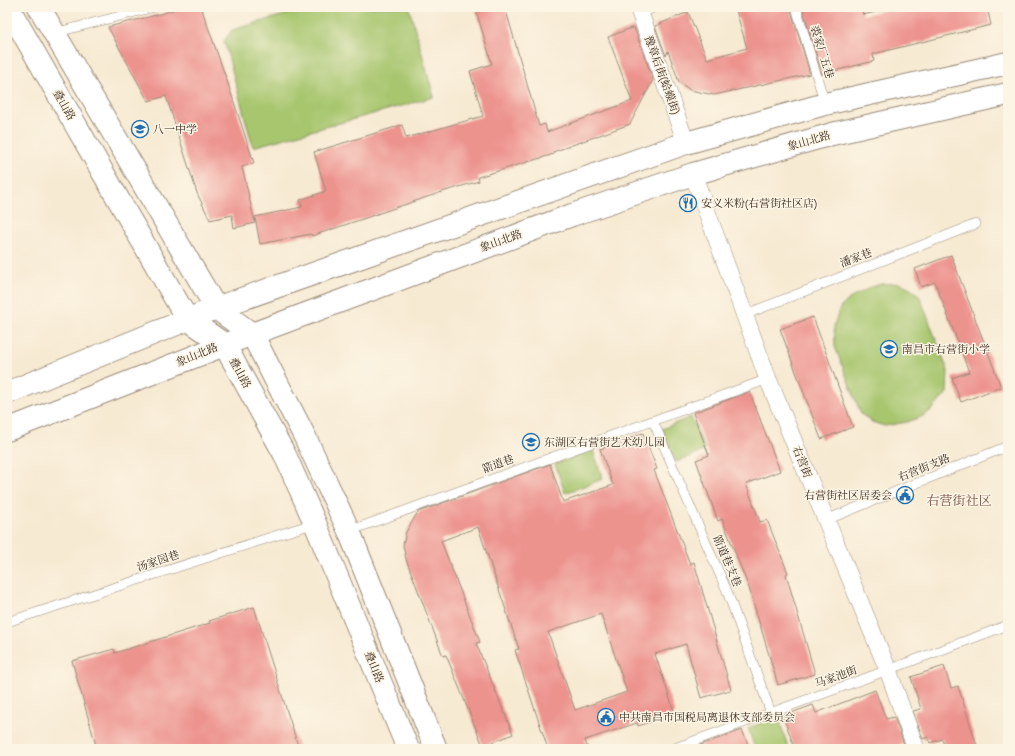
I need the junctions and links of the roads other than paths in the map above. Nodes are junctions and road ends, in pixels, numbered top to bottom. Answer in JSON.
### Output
{"nodes":[{"id":1,"x":8,"y":7,"type":"edge"},
{"id":2,"x":39,"y":7,"type":"edge"},
{"id":3,"x":155,"y":7,"type":"edge"},
{"id":4,"x":796,"y":7,"type":"edge"},
{"id":5,"x":644,"y":9,"type":"edge"},
{"id":6,"x":54,"y":33,"type":"junction"},
{"id":7,"x":1008,"y":63,"type":"edge"},
{"id":8,"x":1008,"y":94,"type":"edge"},
{"id":9,"x":825,"y":104,"type":"junction"},
{"id":10,"x":686,"y":143,"type":"junction"},
{"id":11,"x":693,"y":174,"type":"junction"},
{"id":12,"x":976,"y":224,"type":"dead end"},
{"id":13,"x":216,"y":308,"type":"junction"},
{"id":14,"x":744,"y":315,"type":"junction"},
{"id":15,"x":187,"y":319,"type":"junction"},
{"id":16,"x":252,"y":334,"type":"junction"},
{"id":17,"x":224,"y":344,"type":"junction"},
{"id":18,"x":768,"y":379,"type":"junction"},
{"id":19,"x":7,"y":393,"type":"edge"},
{"id":20,"x":653,"y":421,"type":"junction"},
{"id":21,"x":7,"y":430,"type":"edge"},
{"id":22,"x":1008,"y":446,"type":"edge"},
{"id":23,"x":826,"y":520,"type":"junction"},
{"id":24,"x":316,"y":523,"type":"junction"},
{"id":25,"x":349,"y":531,"type":"junction"},
{"id":26,"x":7,"y":622,"type":"edge"},
{"id":27,"x":1008,"y":625,"type":"edge"},
{"id":28,"x":888,"y":670,"type":"junction"},
{"id":29,"x":771,"y":713,"type":"junction"},
{"id":30,"x":408,"y":749,"type":"edge"},
{"id":31,"x":436,"y":749,"type":"edge"},
{"id":32,"x":672,"y":749,"type":"edge"},
{"id":33,"x":916,"y":749,"type":"edge"}],
"edges":[{"from":1,"to":15,"type":"main road","name":"叠山路"},
{"from":2,"to":6,"type":"main road"},
{"from":3,"to":6,"type":"lane"},
{"from":4,"to":9,"type":"lane","name":"裘家厂五巷"},
{"from":5,"to":10,"type":"street","name":"豫章后街(蛤蟆街)"},
{"from":6,"to":13,"type":"main road"},
{"from":7,"to":9,"type":"main road"},
{"from":8,"to":11,"type":"main road","name":"象山北路"},
{"from":9,"to":10,"type":"main road"},
{"from":10,"to":13,"type":"main road"},
{"from":11,"to":14,"type":"street","name":"右营街"},
{"from":11,"to":16,"type":"main road","name":"象山北路"},
{"from":12,"to":14,"type":"lane","name":"潘家巷"},
{"from":13,"to":15,"type":"main road"},
{"from":13,"to":16,"type":"main road"},
{"from":14,"to":18,"type":"street","name":"右营街"},
{"from":15,"to":17,"type":"main road","name":"叠山路"},
{"from":15,"to":19,"type":"main road"},
{"from":16,"to":17,"type":"main road","name":"象山北路"},
{"from":16,"to":25,"type":"main road"},
{"from":17,"to":21,"type":"main road","name":"象山北路"},
{"from":17,"to":24,"type":"main road","name":"叠山路"},
{"from":18,"to":20,"type":"lane","name":"箭道巷"},
{"from":18,"to":23,"type":"street","name":"右营街"},
{"from":20,"to":25,"type":"lane","name":"箭道巷"},
{"from":20,"to":29,"type":"lane","name":"箭道巷支巷"},
{"from":22,"to":23,"type":"lane","name":"右营街支路"},
{"from":23,"to":28,"type":"street","name":"右营街"},
{"from":24,"to":26,"type":"lane","name":"汤家园巷"},
{"from":24,"to":30,"type":"main road","name":"叠山路"},
{"from":25,"to":31,"type":"main road"},
{"from":27,"to":28,"type":"lane","name":"马家池街"},
{"from":28,"to":29,"type":"lane","name":"马家池街"},
{"from":28,"to":33,"type":"street","name":"右营街"},
{"from":29,"to":32,"type":"lane","name":"马家池街"}]}
